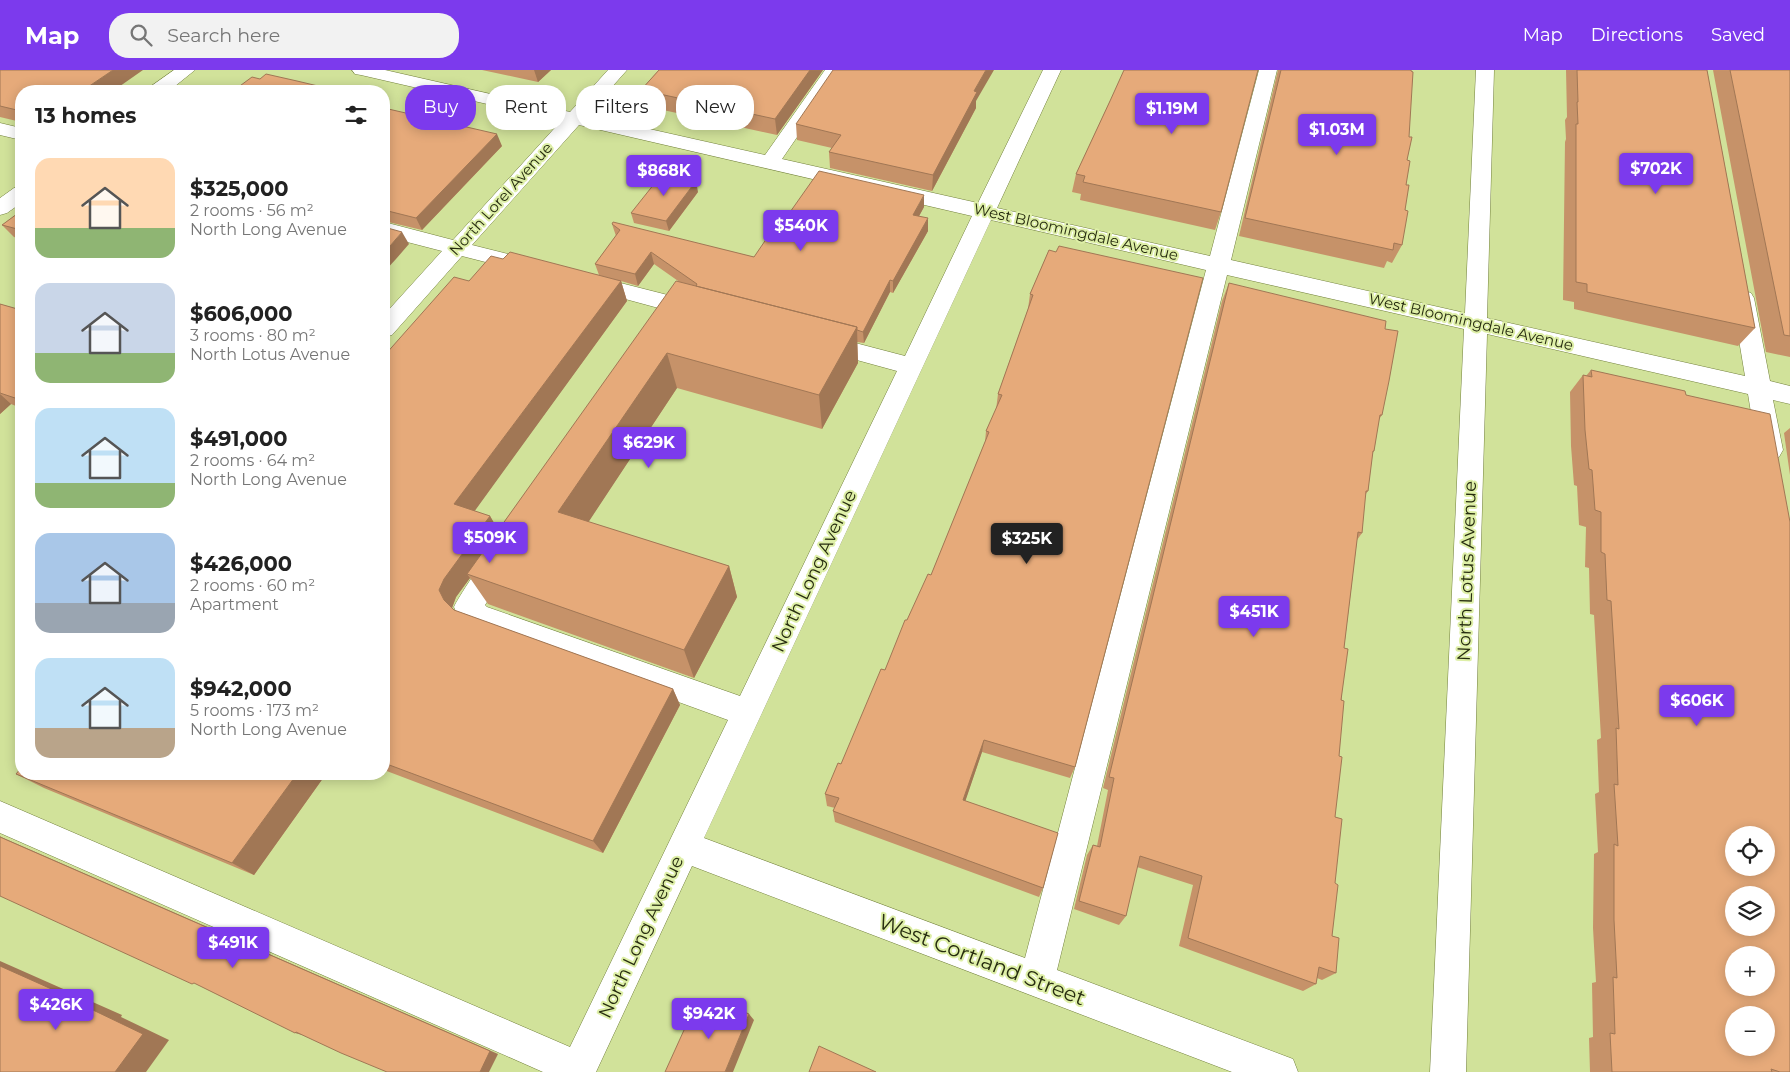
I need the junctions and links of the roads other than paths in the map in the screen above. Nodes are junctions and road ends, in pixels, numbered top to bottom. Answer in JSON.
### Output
{"nodes":[{"id":1,"x":186,"y":70,"type":"edge"},
{"id":2,"x":361,"y":70,"type":"edge"},
{"id":3,"x":618,"y":70,"type":"edge"},
{"id":4,"x":834,"y":70,"type":"edge"},
{"id":5,"x":1052,"y":70,"type":"edge"},
{"id":6,"x":1268,"y":70,"type":"edge"},
{"id":7,"x":1485,"y":70,"type":"edge"},
{"id":8,"x":398,"y":74,"type":"edge"},
{"id":9,"x":165,"y":85,"type":"edge"},
{"id":10,"x":574,"y":118,"type":"junction"},
{"id":11,"x":0,"y":129,"type":"edge"},
{"id":12,"x":15,"y":133,"type":"edge"},
{"id":13,"x":770,"y":163,"type":"junction"},
{"id":14,"x":15,"y":197,"type":"edge"},
{"id":15,"x":0,"y":208,"type":"edge"},
{"id":16,"x":984,"y":211,"type":"junction"},
{"id":17,"x":390,"y":231,"type":"edge"},
{"id":18,"x":457,"y":248,"type":"junction"},
{"id":19,"x":1219,"y":264,"type":"junction"},
{"id":20,"x":544,"y":270,"type":"edge"},
{"id":21,"x":572,"y":278,"type":"edge"},
{"id":22,"x":1740,"y":281,"type":"edge"},
{"id":23,"x":678,"y":305,"type":"junction"},
{"id":24,"x":717,"y":315,"type":"edge"},
{"id":25,"x":390,"y":322,"type":"edge"},
{"id":26,"x":1476,"y":323,"type":"junction"},
{"id":27,"x":661,"y":330,"type":"edge"},
{"id":28,"x":804,"y":338,"type":"edge"},
{"id":29,"x":911,"y":366,"type":"junction"},
{"id":30,"x":1758,"y":388,"type":"junction"},
{"id":31,"x":1790,"y":395,"type":"edge"},
{"id":32,"x":1774,"y":471,"type":"edge"},
{"id":33,"x":514,"y":542,"type":"edge"},
{"id":34,"x":748,"y":712,"type":"junction"},
{"id":35,"x":0,"y":817,"type":"edge"},
{"id":36,"x":684,"y":847,"type":"junction"},
{"id":37,"x":1037,"y":980,"type":"junction"},
{"id":38,"x":578,"y":1071,"type":"edge"},
{"id":39,"x":1280,"y":1072,"type":"edge"},
{"id":40,"x":1448,"y":1072,"type":"edge"}],
"edges":[{"from":1,"to":9,"type":"street"},
{"from":2,"to":8,"type":"street","name":"West Bloomingdale Avenue"},
{"from":3,"to":10,"type":"street","name":"North Lorel Avenue"},
{"from":4,"to":13,"type":"street"},
{"from":5,"to":16,"type":"street","name":"North Long Avenue"},
{"from":6,"to":19,"type":"street"},
{"from":7,"to":26,"type":"street","name":"North Lotus Avenue"},
{"from":8,"to":10,"type":"street","name":"West Bloomingdale Avenue"},
{"from":10,"to":13,"type":"street","name":"West Bloomingdale Avenue"},
{"from":10,"to":18,"type":"street","name":"North Lorel Avenue"},
{"from":11,"to":12,"type":"street"},
{"from":13,"to":16,"type":"street","name":"West Bloomingdale Avenue"},
{"from":14,"to":15,"type":"street"},
{"from":16,"to":19,"type":"street","name":"West Bloomingdale Avenue"},
{"from":16,"to":29,"type":"street","name":"North Long Avenue"},
{"from":17,"to":18,"type":"street"},
{"from":18,"to":20,"type":"street"},
{"from":18,"to":25,"type":"street","name":"North Lorel Avenue"},
{"from":19,"to":26,"type":"street","name":"West Bloomingdale Avenue"},
{"from":19,"to":37,"type":"street"},
{"from":21,"to":23,"type":"street"},
{"from":22,"to":30,"type":"street"},
{"from":23,"to":24,"type":"street"},
{"from":23,"to":27,"type":"street"},
{"from":26,"to":30,"type":"street","name":"West Bloomingdale Avenue"},
{"from":26,"to":40,"type":"street","name":"North Lotus Avenue"},
{"from":28,"to":29,"type":"street"},
{"from":29,"to":34,"type":"street","name":"North Long Avenue"},
{"from":30,"to":31,"type":"street","name":"West Bloomingdale Avenue"},
{"from":30,"to":32,"type":"street"},
{"from":33,"to":34,"type":"street"},
{"from":34,"to":36,"type":"street","name":"North Long Avenue"},
{"from":35,"to":38,"type":"street"},
{"from":36,"to":37,"type":"street","name":"West Cortland Street"},
{"from":36,"to":38,"type":"street","name":"North Long Avenue"},
{"from":37,"to":39,"type":"street","name":"West Cortland Street"}]}
